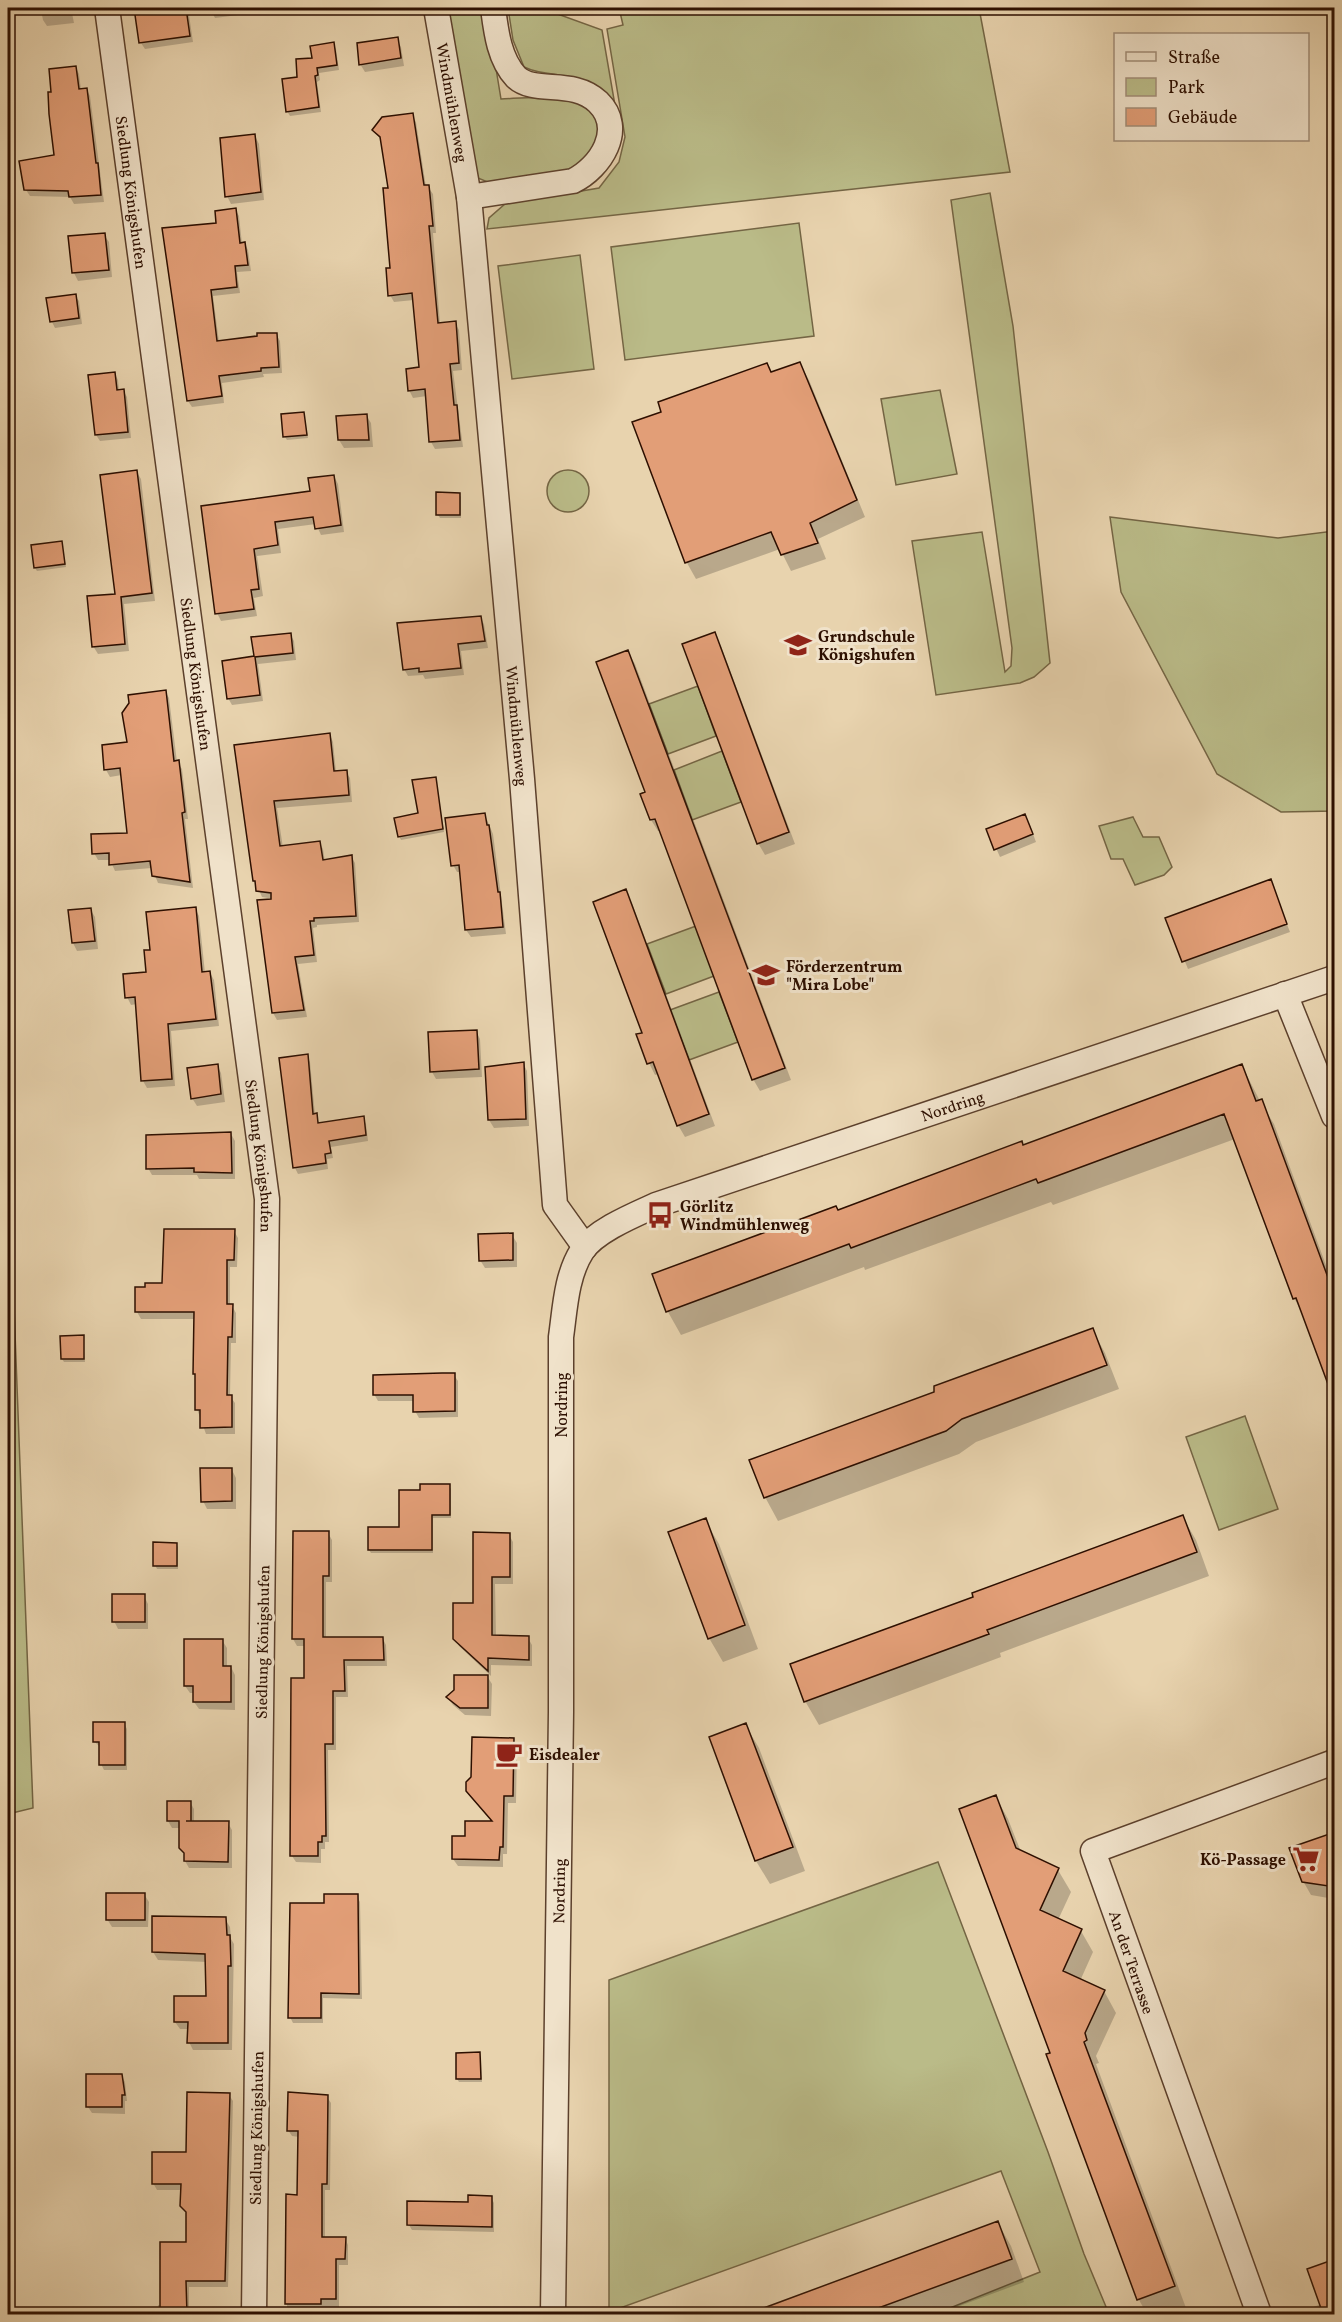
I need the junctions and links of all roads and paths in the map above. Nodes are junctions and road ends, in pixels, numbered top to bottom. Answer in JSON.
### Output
{"nodes":[{"id":1,"x":107,"y":8,"type":"edge"},
{"id":2,"x":436,"y":8,"type":"edge"},
{"id":3,"x":493,"y":8,"type":"edge"},
{"id":4,"x":469,"y":197,"type":"junction"},
{"id":5,"x":1335,"y":978,"type":"edge"},
{"id":6,"x":1285,"y":994,"type":"junction"},
{"id":7,"x":1335,"y":1116,"type":"edge"},
{"id":8,"x":585,"y":1247,"type":"junction"},
{"id":9,"x":1335,"y":1761,"type":"edge"},
{"id":10,"x":254,"y":2314,"type":"edge"},
{"id":11,"x":553,"y":2314,"type":"edge"},
{"id":12,"x":1259,"y":2314,"type":"edge"}],
"edges":[{"from":1,"to":10,"type":"street","name":"Siedlung Königshufen"},
{"from":2,"to":4,"type":"street","name":"Windmühlenweg"},
{"from":3,"to":4,"type":"street"},
{"from":4,"to":8,"type":"street","name":"Windmühlenweg"},
{"from":5,"to":6,"type":"street","name":"Nordring"},
{"from":6,"to":7,"type":"street"},
{"from":6,"to":8,"type":"street","name":"Nordring"},
{"from":8,"to":11,"type":"street","name":"Nordring"},
{"from":9,"to":12,"type":"street","name":"An der Terrasse"}]}
